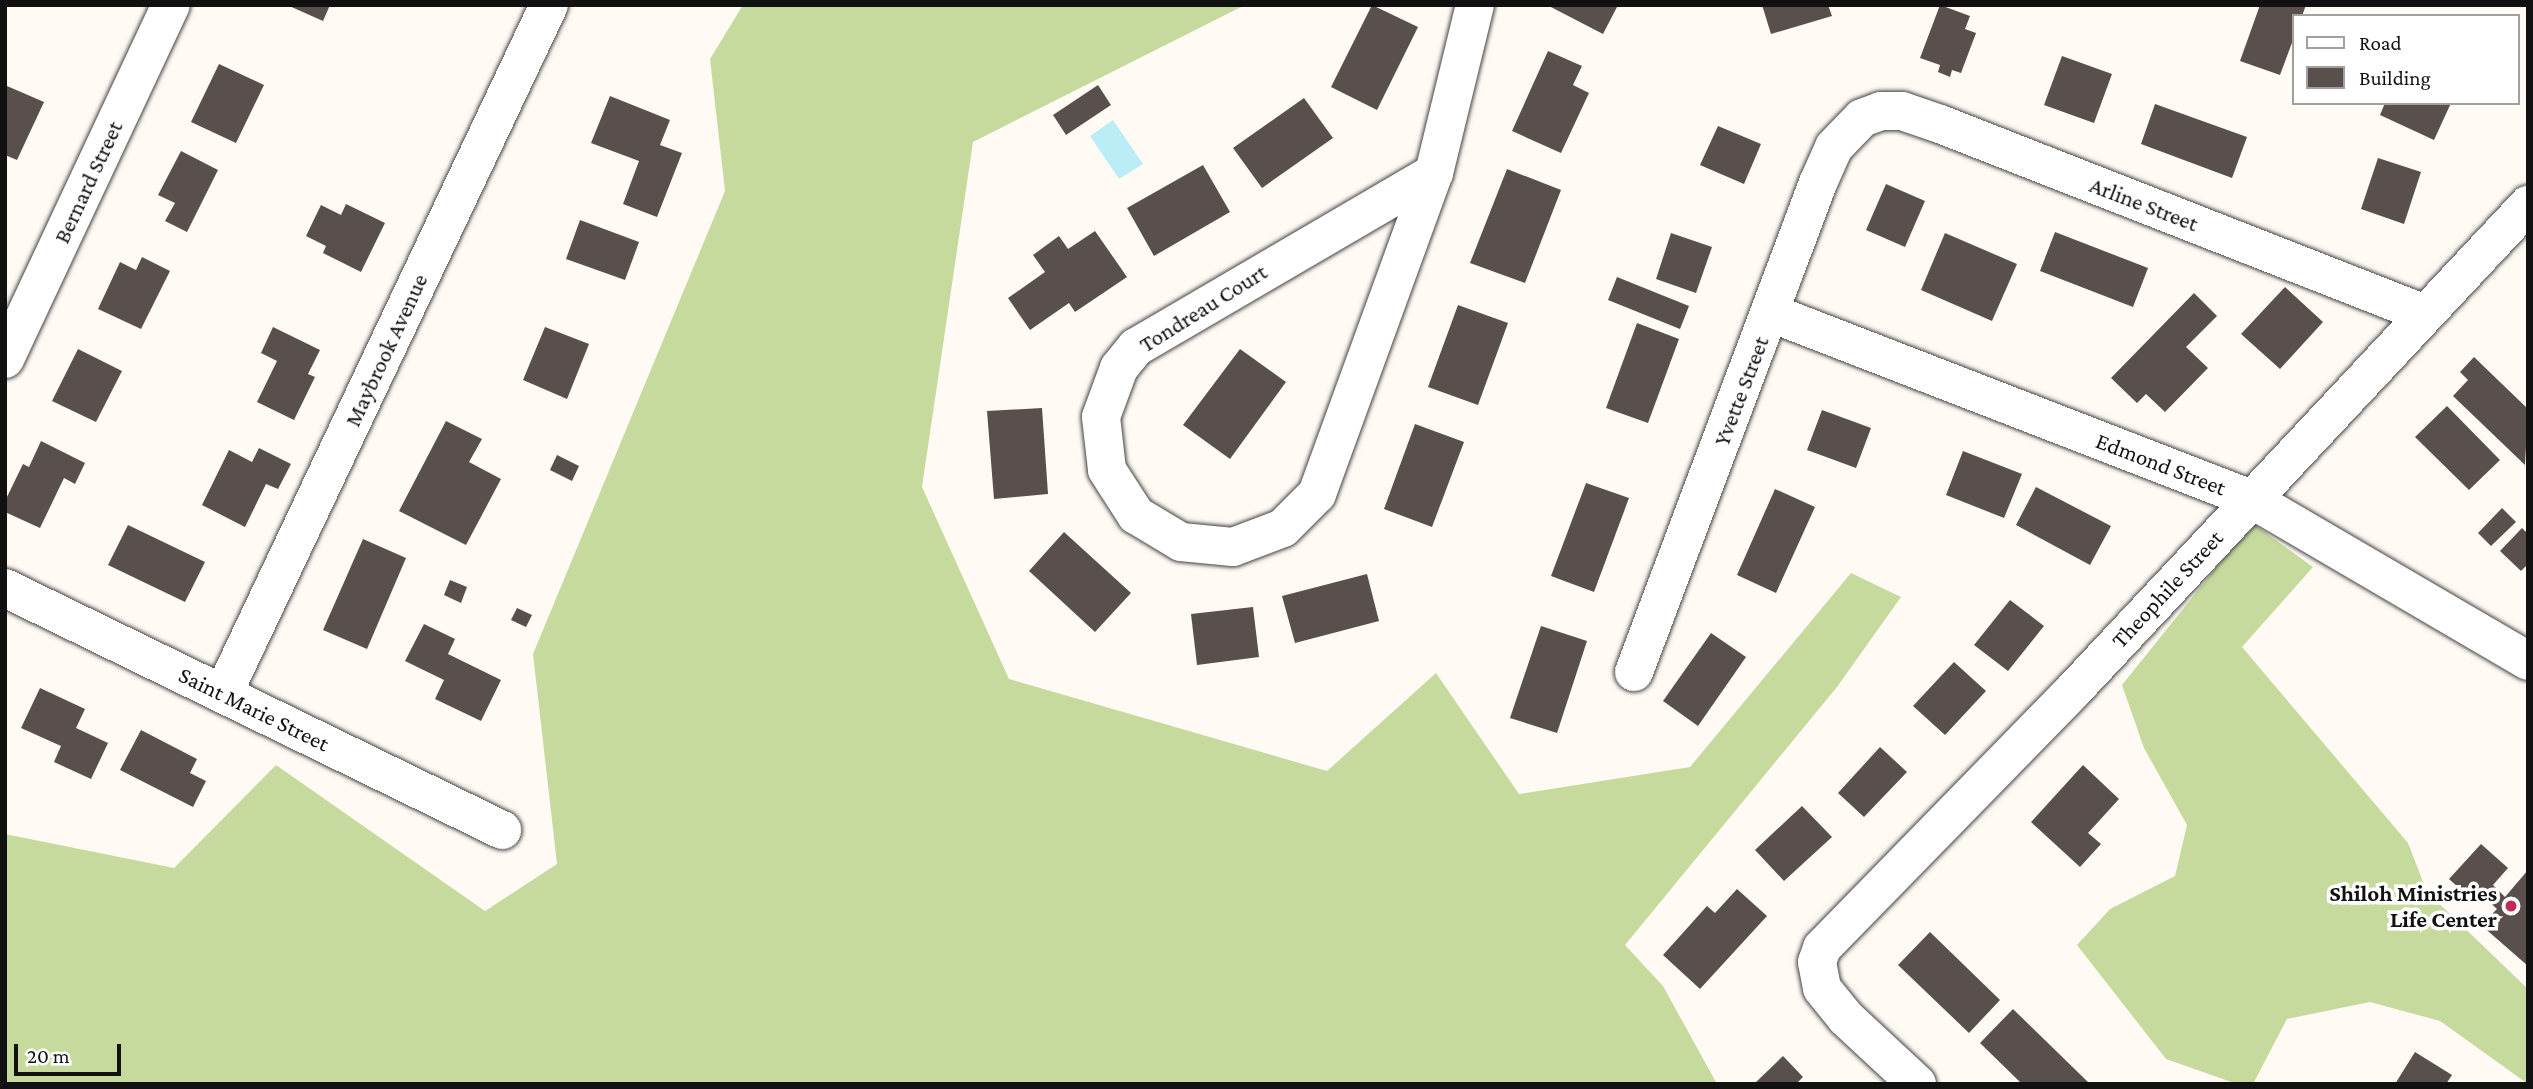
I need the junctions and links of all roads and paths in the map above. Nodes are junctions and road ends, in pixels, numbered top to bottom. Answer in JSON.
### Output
{"nodes":[{"id":1,"x":171,"y":5,"type":"edge"},
{"id":2,"x":548,"y":5,"type":"edge"},
{"id":3,"x":1475,"y":5,"type":"edge"},
{"id":4,"x":1862,"y":118,"type":"joint"},
{"id":5,"x":1434,"y":173,"type":"junction"},
{"id":6,"x":2528,"y":205,"type":"edge"},
{"id":7,"x":1771,"y":313,"type":"junction"},
{"id":8,"x":2425,"y":314,"type":"junction"},
{"id":9,"x":5,"y":359,"type":"edge"},
{"id":10,"x":2250,"y":499,"type":"junction"},
{"id":11,"x":5,"y":588,"type":"edge"},
{"id":12,"x":2528,"y":661,"type":"edge"},
{"id":13,"x":1634,"y":672,"type":"dead end"},
{"id":14,"x":223,"y":694,"type":"junction"},
{"id":15,"x":502,"y":831,"type":"dead end"},
{"id":16,"x":1917,"y":1084,"type":"edge"}],
"edges":[{"from":1,"to":9,"type":"street","name":"Bernard Street"},
{"from":2,"to":14,"type":"street","name":"Maybrook Avenue"},
{"from":3,"to":5,"type":"street","name":"Tondreau Court"},
{"from":4,"to":7,"type":"street","name":"Yvette Street"},
{"from":4,"to":8,"type":"street","name":"Arline Street"},
{"from":5,"to":5,"type":"street","name":"Tondreau Court"},
{"from":6,"to":8,"type":"street","name":"Theophile Street"},
{"from":7,"to":10,"type":"street","name":"Edmond Street"},
{"from":7,"to":13,"type":"street","name":"Yvette Street"},
{"from":8,"to":10,"type":"street","name":"Theophile Street"},
{"from":10,"to":12,"type":"street","name":"Edmond Street"},
{"from":10,"to":16,"type":"street","name":"Theophile Street"},
{"from":11,"to":14,"type":"street","name":"Saint Marie Street"},
{"from":14,"to":15,"type":"street","name":"Saint Marie Street"}]}
